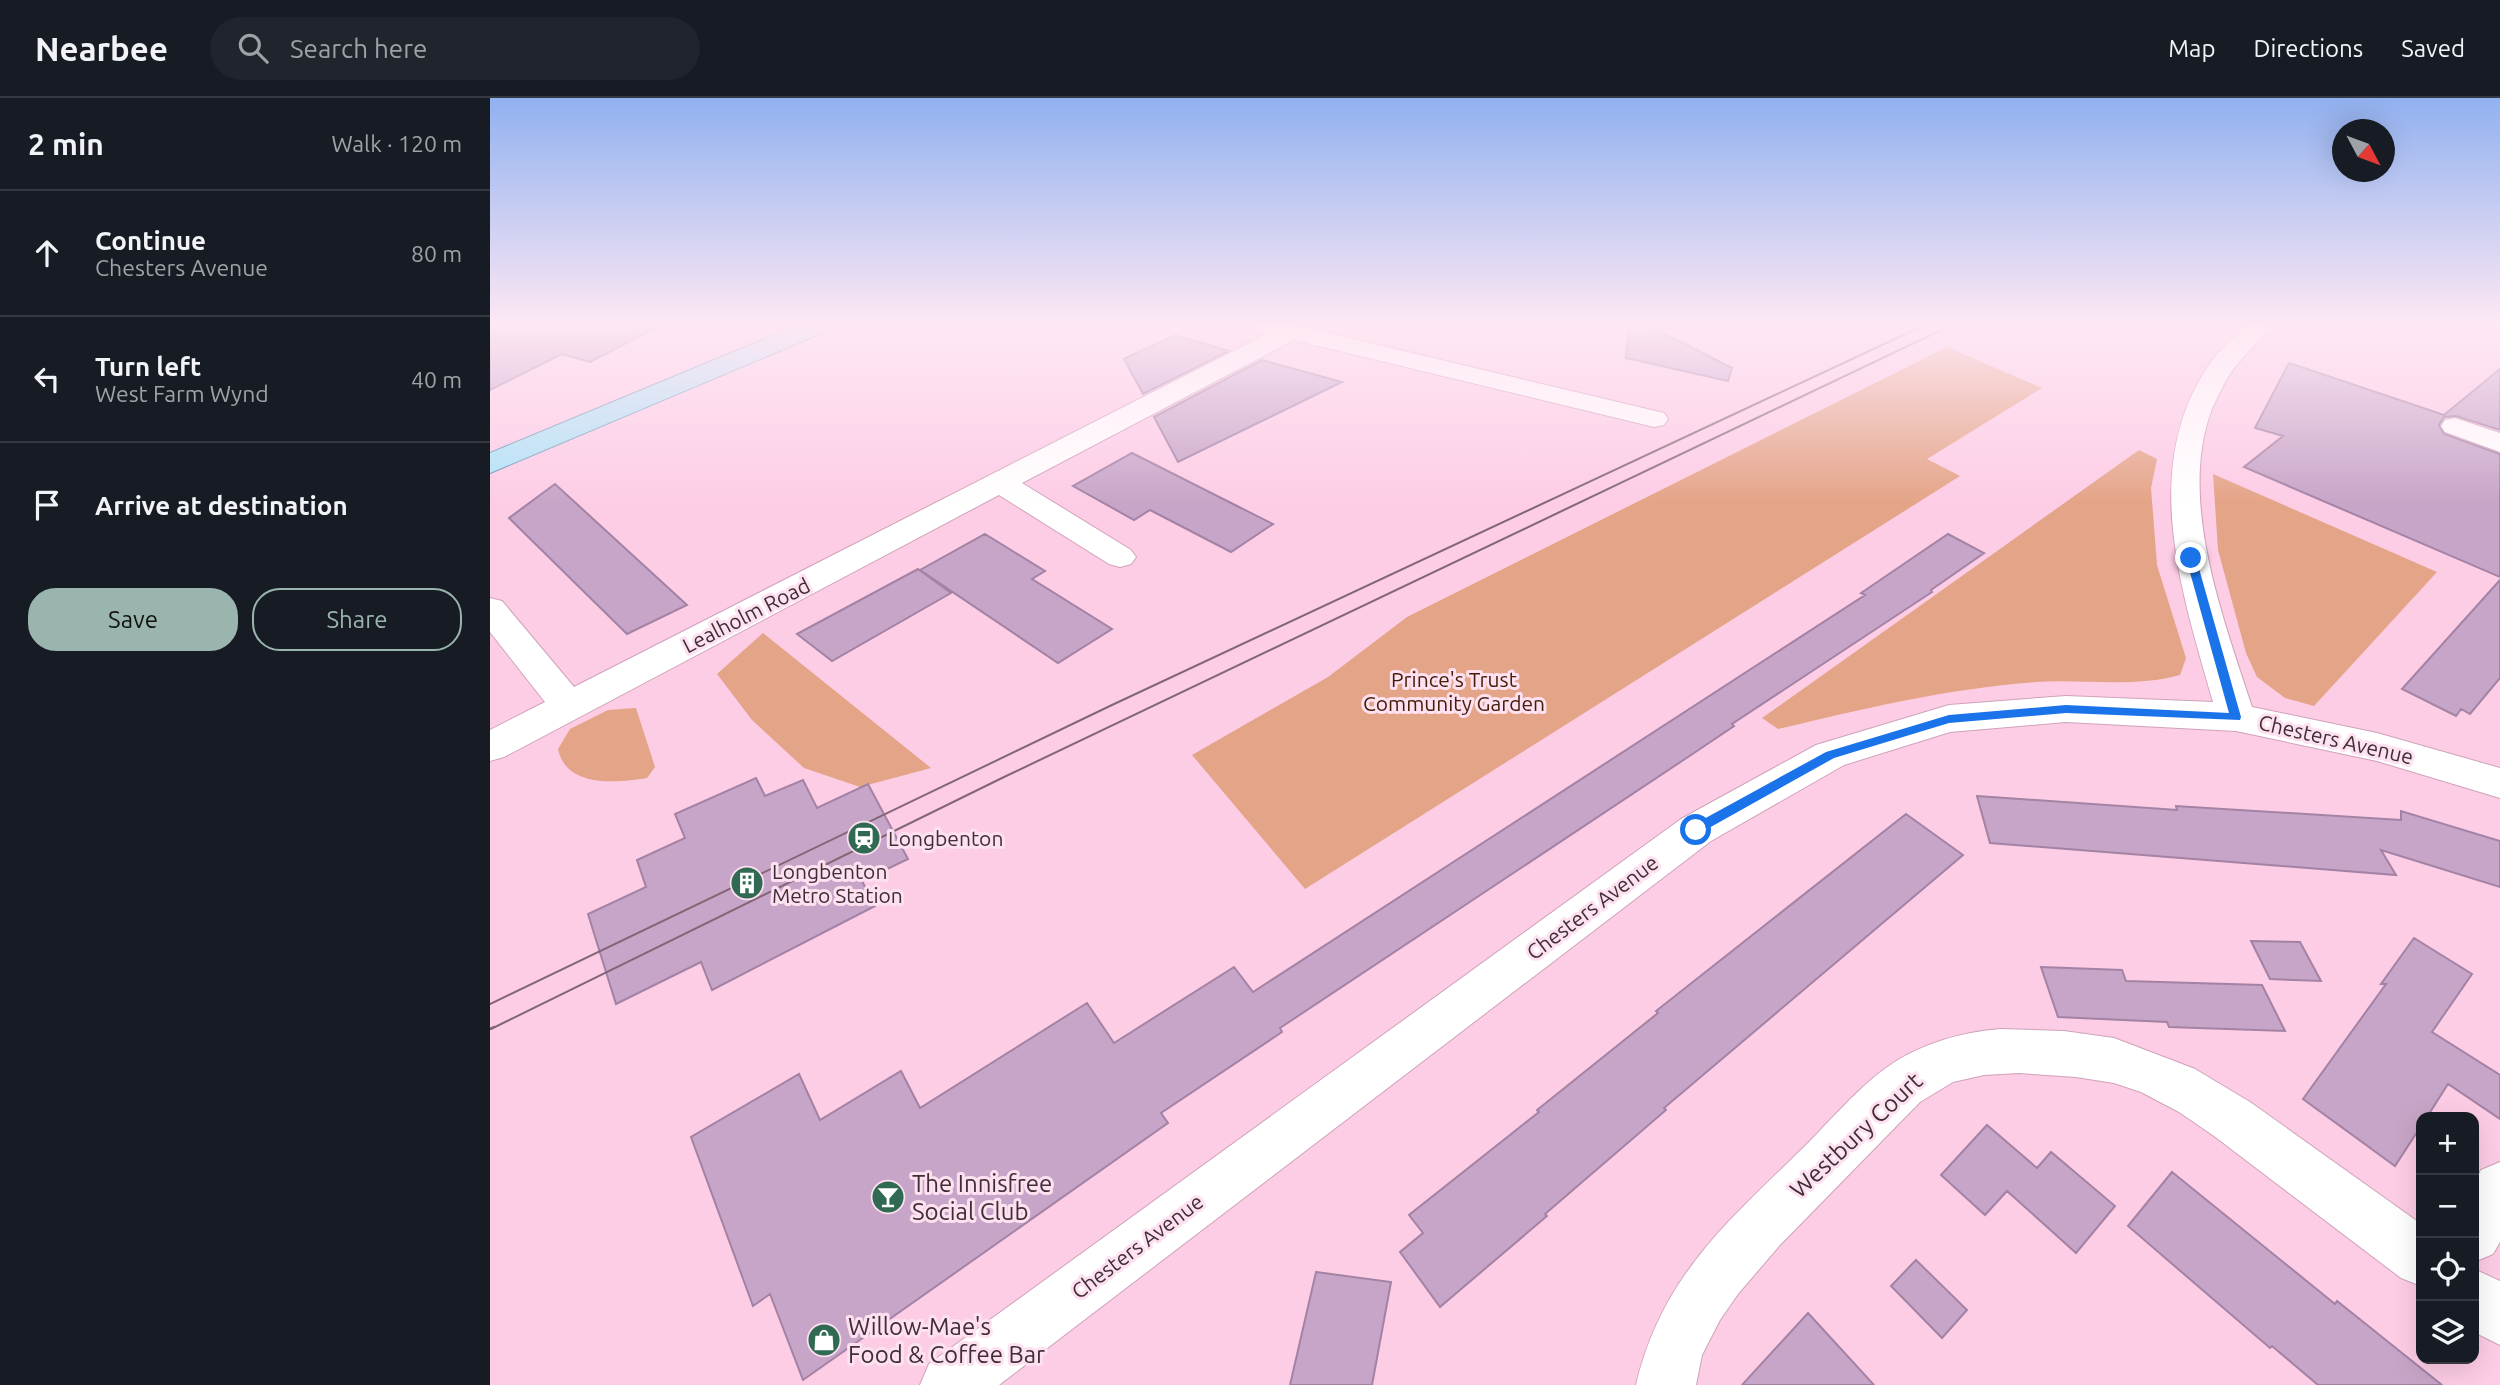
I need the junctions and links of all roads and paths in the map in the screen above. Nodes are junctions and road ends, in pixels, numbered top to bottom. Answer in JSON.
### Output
{"nodes":[{"id":1,"x":679,"y":383,"type":"edge"},
{"id":2,"x":1193,"y":383,"type":"edge"},
{"id":3,"x":1539,"y":383,"type":"edge"},
{"id":4,"x":2212,"y":383,"type":"edge"},
{"id":5,"x":1654,"y":419,"type":"dead end"},
{"id":6,"x":2455,"y":426,"type":"dead end"},
{"id":7,"x":2500,"y":443,"type":"edge"},
{"id":8,"x":490,"y":464,"type":"edge"},
{"id":9,"x":1002,"y":484,"type":"junction"},
{"id":10,"x":1120,"y":557,"type":"dead end"},
{"id":11,"x":490,"y":609,"type":"edge"},
{"id":12,"x":569,"y":706,"type":"junction"},
{"id":13,"x":2236,"y":717,"type":"junction"},
{"id":14,"x":490,"y":747,"type":"edge"},
{"id":15,"x":2500,"y":783,"type":"edge"},
{"id":16,"x":2500,"y":1189,"type":"edge"},
{"id":17,"x":2479,"y":1226,"type":"edge"},
{"id":18,"x":2416,"y":1254,"type":"edge"},
{"id":19,"x":2479,"y":1301,"type":"edge"},
{"id":20,"x":2500,"y":1316,"type":"edge"},
{"id":21,"x":973,"y":1378,"type":"edge"},
{"id":22,"x":1666,"y":1385,"type":"edge"}],
"edges":[{"from":1,"to":8,"type":"main road"},
{"from":2,"to":9,"type":"street","name":"Lealholm Road"},
{"from":3,"to":5,"type":"street"},
{"from":4,"to":13,"type":"street"},
{"from":6,"to":7,"type":"street"},
{"from":9,"to":10,"type":"street"},
{"from":9,"to":12,"type":"street","name":"Lealholm Road"},
{"from":11,"to":12,"type":"street"},
{"from":12,"to":14,"type":"street","name":"Lealholm Road"},
{"from":13,"to":15,"type":"street","name":"Chesters Avenue"},
{"from":13,"to":21,"type":"street","name":"Chesters Avenue"},
{"from":16,"to":17,"type":"street"},
{"from":18,"to":22,"type":"street","name":"Westbury Court"},
{"from":19,"to":20,"type":"street"}]}
